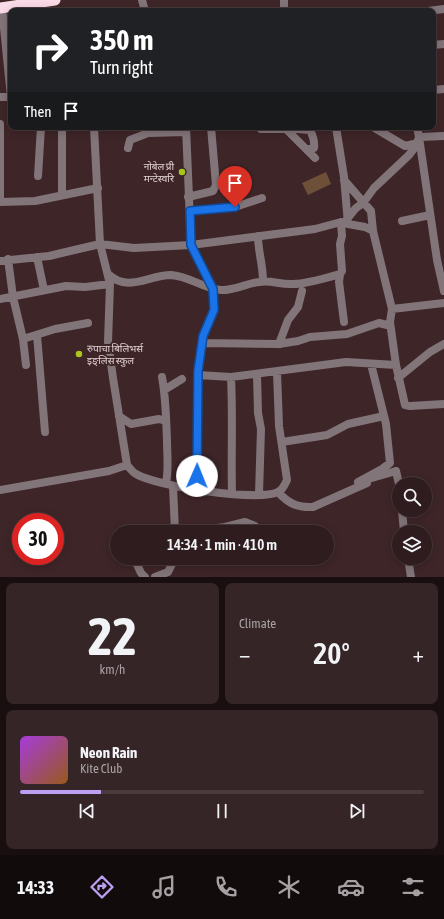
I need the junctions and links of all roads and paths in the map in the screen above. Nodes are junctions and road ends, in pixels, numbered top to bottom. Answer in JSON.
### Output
{"nodes":[{"id":1,"x":55,"y":0,"type":"edge"},
{"id":2,"x":1,"y":8,"type":"edge"},
{"id":3,"x":3,"y":51,"type":"edge"},
{"id":4,"x":8,"y":63,"type":"edge"},
{"id":5,"x":0,"y":96,"type":"edge"},
{"id":6,"x":0,"y":100,"type":"edge"},
{"id":7,"x":0,"y":124,"type":"edge"},
{"id":8,"x":41,"y":130,"type":"edge"},
{"id":9,"x":62,"y":130,"type":"edge"},
{"id":10,"x":94,"y":130,"type":"edge"},
{"id":11,"x":176,"y":130,"type":"edge"},
{"id":12,"x":186,"y":130,"type":"edge"},
{"id":13,"x":211,"y":130,"type":"edge"},
{"id":14,"x":287,"y":130,"type":"edge"},
{"id":15,"x":310,"y":130,"type":"edge"},
{"id":16,"x":336,"y":130,"type":"edge"},
{"id":17,"x":378,"y":130,"type":"edge"},
{"id":18,"x":417,"y":130,"type":"edge"},
{"id":19,"x":444,"y":136,"type":"edge"},
{"id":20,"x":418,"y":140,"type":"junction"},
{"id":21,"x":128,"y":148,"type":"dead end"},
{"id":22,"x":308,"y":149,"type":"junction"},
{"id":23,"x":1,"y":157,"type":"edge"},
{"id":24,"x":316,"y":158,"type":"dead end"},
{"id":25,"x":38,"y":176,"type":"dead end"},
{"id":26,"x":344,"y":180,"type":"junction"},
{"id":27,"x":98,"y":188,"type":"junction"},
{"id":28,"x":62,"y":194,"type":"junction"},
{"id":29,"x":188,"y":197,"type":"junction"},
{"id":30,"x":262,"y":198,"type":"dead end"},
{"id":31,"x":0,"y":202,"type":"edge"},
{"id":32,"x":364,"y":202,"type":"junction"},
{"id":33,"x":190,"y":211,"type":"junction"},
{"id":34,"x":430,"y":215,"type":"junction"},
{"id":35,"x":402,"y":221,"type":"dead end"},
{"id":36,"x":346,"y":222,"type":"junction"},
{"id":37,"x":373,"y":231,"type":"junction"},
{"id":38,"x":258,"y":236,"type":"junction"},
{"id":39,"x":100,"y":244,"type":"junction"},
{"id":40,"x":191,"y":245,"type":"junction"},
{"id":41,"x":37,"y":257,"type":"junction"},
{"id":42,"x":4,"y":260,"type":"edge"},
{"id":43,"x":107,"y":274,"type":"junction"},
{"id":44,"x":340,"y":274,"type":"junction"},
{"id":45,"x":263,"y":281,"type":"junction"},
{"id":46,"x":110,"y":284,"type":"junction"},
{"id":47,"x":213,"y":289,"type":"junction"},
{"id":48,"x":44,"y":290,"type":"junction"},
{"id":49,"x":302,"y":291,"type":"dead end"},
{"id":50,"x":444,"y":291,"type":"edge"},
{"id":51,"x":13,"y":297,"type":"junction"},
{"id":52,"x":0,"y":300,"type":"edge"},
{"id":53,"x":444,"y":302,"type":"edge"},
{"id":54,"x":392,"y":309,"type":"junction"},
{"id":55,"x":344,"y":322,"type":"dead end"},
{"id":56,"x":390,"y":322,"type":"junction"},
{"id":57,"x":88,"y":323,"type":"dead end"},
{"id":58,"x":37,"y":335,"type":"junction"},
{"id":59,"x":23,"y":339,"type":"junction"},
{"id":60,"x":203,"y":343,"type":"junction"},
{"id":61,"x":280,"y":344,"type":"junction"},
{"id":62,"x":444,"y":344,"type":"edge"},
{"id":63,"x":371,"y":364,"type":"junction"},
{"id":64,"x":26,"y":365,"type":"dead end"},
{"id":65,"x":396,"y":365,"type":"junction"},
{"id":66,"x":277,"y":372,"type":"junction"},
{"id":67,"x":198,"y":375,"type":"junction"},
{"id":68,"x":257,"y":375,"type":"junction"},
{"id":69,"x":162,"y":377,"type":"dead end"},
{"id":70,"x":231,"y":377,"type":"junction"},
{"id":71,"x":398,"y":378,"type":"junction"},
{"id":72,"x":182,"y":379,"type":"dead end"},
{"id":73,"x":171,"y":388,"type":"junction"},
{"id":74,"x":444,"y":404,"type":"edge"},
{"id":75,"x":119,"y":416,"type":"junction"},
{"id":76,"x":384,"y":416,"type":"junction"},
{"id":77,"x":166,"y":421,"type":"junction"},
{"id":78,"x":45,"y":432,"type":"dead end"},
{"id":79,"x":282,"y":442,"type":"junction"},
{"id":80,"x":127,"y":465,"type":"junction"},
{"id":81,"x":396,"y":471,"type":"junction"},
{"id":82,"x":397,"y":477,"type":"edge"},
{"id":83,"x":169,"y":485,"type":"junction"},
{"id":84,"x":0,"y":490,"type":"edge"},
{"id":85,"x":197,"y":490,"type":"junction"},
{"id":86,"x":278,"y":492,"type":"junction"},
{"id":87,"x":232,"y":494,"type":"junction"},
{"id":88,"x":259,"y":494,"type":"junction"},
{"id":89,"x":174,"y":525,"type":"edge"},
{"id":90,"x":233,"y":525,"type":"edge"},
{"id":91,"x":252,"y":525,"type":"edge"},
{"id":92,"x":137,"y":565,"type":"edge"},
{"id":93,"x":409,"y":565,"type":"edge"},
{"id":94,"x":168,"y":574,"type":"edge"},
{"id":95,"x":145,"y":577,"type":"edge"},
{"id":96,"x":155,"y":577,"type":"edge"},
{"id":97,"x":411,"y":577,"type":"edge"}],
"edges":[{"from":1,"to":2,"type":"highway"},
{"from":2,"to":3,"type":"street"},
{"from":3,"to":4,"type":"street"},
{"from":5,"to":6,"type":"street"},
{"from":7,"to":23,"type":"street"},
{"from":8,"to":25,"type":"street"},
{"from":9,"to":28,"type":"street"},
{"from":10,"to":27,"type":"street"},
{"from":11,"to":21,"type":"street"},
{"from":12,"to":29,"type":"street"},
{"from":13,"to":29,"type":"street"},
{"from":14,"to":22,"type":"street"},
{"from":15,"to":22,"type":"street"},
{"from":16,"to":26,"type":"street"},
{"from":17,"to":20,"type":"street"},
{"from":18,"to":20,"type":"street"},
{"from":19,"to":20,"type":"street"},
{"from":20,"to":32,"type":"street"},
{"from":20,"to":34,"type":"street"},
{"from":22,"to":24,"type":"street"},
{"from":23,"to":31,"type":"street"},
{"from":26,"to":32,"type":"street"},
{"from":26,"to":36,"type":"street"},
{"from":27,"to":28,"type":"street"},
{"from":27,"to":39,"type":"street"},
{"from":28,"to":31,"type":"street"},
{"from":29,"to":33,"type":"street"},
{"from":30,"to":33,"type":"street"},
{"from":32,"to":36,"type":"street"},
{"from":32,"to":37,"type":"street"},
{"from":33,"to":40,"type":"street"},
{"from":34,"to":35,"type":"street"},
{"from":34,"to":50,"type":"street"},
{"from":36,"to":37,"type":"street"},
{"from":36,"to":38,"type":"street"},
{"from":36,"to":44,"type":"street"},
{"from":37,"to":54,"type":"street"},
{"from":38,"to":40,"type":"street"},
{"from":38,"to":45,"type":"street"},
{"from":39,"to":40,"type":"street"},
{"from":39,"to":41,"type":"street"},
{"from":39,"to":43,"type":"street"},
{"from":40,"to":47,"type":"street"},
{"from":41,"to":42,"type":"street"},
{"from":41,"to":48,"type":"street"},
{"from":42,"to":51,"type":"street"},
{"from":43,"to":46,"type":"street"},
{"from":43,"to":47,"type":"street"},
{"from":44,"to":45,"type":"street"},
{"from":44,"to":55,"type":"street"},
{"from":45,"to":47,"type":"street"},
{"from":46,"to":48,"type":"street"},
{"from":46,"to":75,"type":"street"},
{"from":47,"to":60,"type":"street"},
{"from":48,"to":51,"type":"street"},
{"from":49,"to":61,"type":"street"},
{"from":51,"to":52,"type":"street"},
{"from":51,"to":59,"type":"street"},
{"from":53,"to":54,"type":"street"},
{"from":54,"to":56,"type":"street"},
{"from":56,"to":61,"type":"street"},
{"from":56,"to":65,"type":"street"},
{"from":57,"to":58,"type":"street"},
{"from":58,"to":59,"type":"street"},
{"from":58,"to":78,"type":"street"},
{"from":59,"to":64,"type":"street"},
{"from":60,"to":61,"type":"street"},
{"from":60,"to":67,"type":"street"},
{"from":62,"to":71,"type":"street"},
{"from":63,"to":65,"type":"street"},
{"from":63,"to":66,"type":"street"},
{"from":63,"to":76,"type":"street"},
{"from":65,"to":71,"type":"street"},
{"from":66,"to":68,"type":"street"},
{"from":66,"to":79,"type":"street"},
{"from":67,"to":70,"type":"street"},
{"from":67,"to":85,"type":"street"},
{"from":68,"to":70,"type":"street"},
{"from":68,"to":88,"type":"street"},
{"from":69,"to":73,"type":"street"},
{"from":70,"to":87,"type":"street"},
{"from":71,"to":74,"type":"street"},
{"from":72,"to":73,"type":"street"},
{"from":73,"to":77,"type":"street"},
{"from":75,"to":77,"type":"street"},
{"from":75,"to":80,"type":"street"},
{"from":76,"to":79,"type":"street"},
{"from":76,"to":81,"type":"street"},
{"from":77,"to":83,"type":"street"},
{"from":79,"to":86,"type":"street"},
{"from":80,"to":83,"type":"street"},
{"from":80,"to":84,"type":"street"},
{"from":81,"to":82,"type":"street"},
{"from":81,"to":86,"type":"street"},
{"from":83,"to":85,"type":"street"},
{"from":83,"to":89,"type":"street"},
{"from":85,"to":87,"type":"street"},
{"from":86,"to":88,"type":"street"},
{"from":87,"to":88,"type":"street"},
{"from":90,"to":91,"type":"street"},
{"from":92,"to":95,"type":"street"},
{"from":93,"to":97,"type":"street"},
{"from":94,"to":96,"type":"street"}]}
